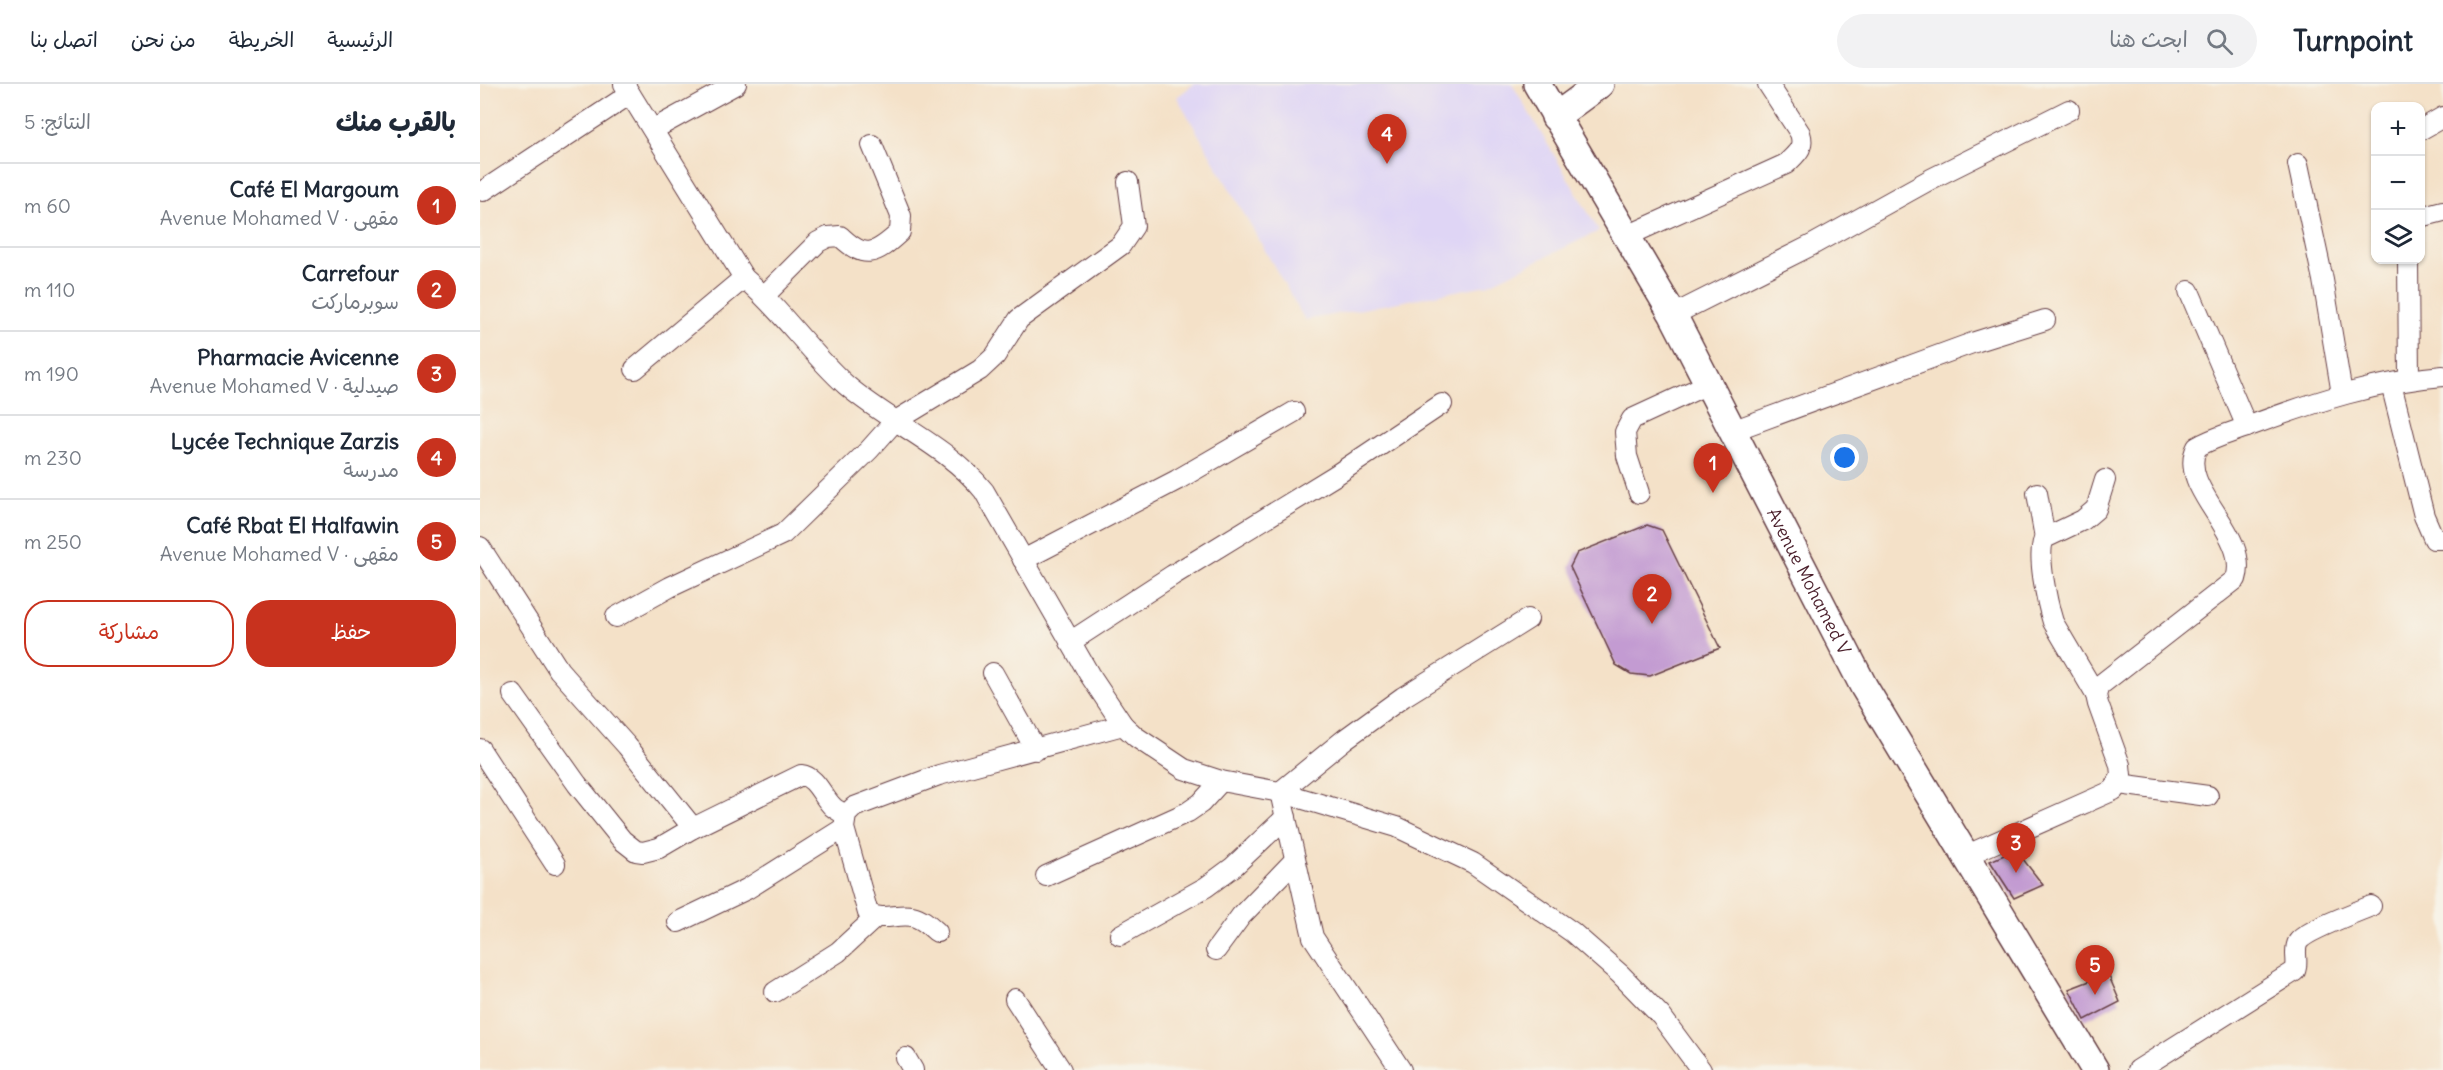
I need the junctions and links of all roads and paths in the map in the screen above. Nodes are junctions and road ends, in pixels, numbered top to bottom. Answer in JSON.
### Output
{"nodes":[{"id":1,"x":736,"y":84,"type":"edge"},
{"id":2,"x":1600,"y":84,"type":"edge"},
{"id":3,"x":1767,"y":84,"type":"edge"},
{"id":4,"x":1544,"y":86,"type":"edge"},
{"id":5,"x":627,"y":89,"type":"edge"},
{"id":6,"x":2069,"y":110,"type":"dead end"},
{"id":7,"x":1555,"y":117,"type":"junction"},
{"id":8,"x":2443,"y":117,"type":"edge"},
{"id":9,"x":2425,"y":128,"type":"edge"},
{"id":10,"x":654,"y":129,"type":"junction"},
{"id":11,"x":872,"y":145,"type":"dead end"},
{"id":12,"x":2298,"y":164,"type":"dead end"},
{"id":13,"x":1128,"y":182,"type":"dead end"},
{"id":14,"x":483,"y":191,"type":"dead end"},
{"id":15,"x":2443,"y":211,"type":"edge"},
{"id":16,"x":2425,"y":217,"type":"edge"},
{"id":17,"x":1627,"y":236,"type":"junction"},
{"id":18,"x":2408,"y":264,"type":"edge"},
{"id":19,"x":744,"y":278,"type":"junction"},
{"id":20,"x":2189,"y":291,"type":"dead end"},
{"id":21,"x":765,"y":295,"type":"junction"},
{"id":22,"x":1673,"y":315,"type":"junction"},
{"id":23,"x":2045,"y":320,"type":"dead end"},
{"id":24,"x":635,"y":369,"type":"dead end"},
{"id":25,"x":2443,"y":376,"type":"edge"},
{"id":26,"x":2400,"y":382,"type":"junction"},
{"id":27,"x":1708,"y":384,"type":"junction"},
{"id":28,"x":2342,"y":394,"type":"junction"},
{"id":29,"x":1442,"y":404,"type":"dead end"},
{"id":30,"x":1294,"y":412,"type":"dead end"},
{"id":31,"x":894,"y":422,"type":"junction"},
{"id":32,"x":2247,"y":427,"type":"junction"},
{"id":33,"x":1732,"y":431,"type":"junction"},
{"id":34,"x":2105,"y":480,"type":"dead end"},
{"id":35,"x":1639,"y":493,"type":"dead end"},
{"id":36,"x":2037,"y":493,"type":"dead end"},
{"id":37,"x":2045,"y":538,"type":"junction"},
{"id":38,"x":2443,"y":539,"type":"edge"},
{"id":39,"x":480,"y":547,"type":"edge"},
{"id":40,"x":1023,"y":560,"type":"junction"},
{"id":41,"x":616,"y":617,"type":"dead end"},
{"id":42,"x":1528,"y":619,"type":"dead end"},
{"id":43,"x":1070,"y":642,"type":"junction"},
{"id":44,"x":993,"y":674,"type":"dead end"},
{"id":45,"x":513,"y":694,"type":"dead end"},
{"id":46,"x":2096,"y":695,"type":"junction"},
{"id":47,"x":1123,"y":725,"type":"junction"},
{"id":48,"x":480,"y":749,"type":"edge"},
{"id":49,"x":1036,"y":750,"type":"junction"},
{"id":50,"x":1221,"y":781,"type":"junction"},
{"id":51,"x":2119,"y":784,"type":"junction"},
{"id":52,"x":1280,"y":792,"type":"junction"},
{"id":53,"x":2208,"y":796,"type":"dead end"},
{"id":54,"x":1286,"y":817,"type":"junction"},
{"id":55,"x":845,"y":821,"type":"junction"},
{"id":56,"x":693,"y":828,"type":"junction"},
{"id":57,"x":1965,"y":856,"type":"junction"},
{"id":58,"x":1295,"y":860,"type":"junction"},
{"id":59,"x":555,"y":864,"type":"dead end"},
{"id":60,"x":1046,"y":876,"type":"dead end"},
{"id":61,"x":2371,"y":906,"type":"dead end"},
{"id":62,"x":876,"y":917,"type":"junction"},
{"id":63,"x":678,"y":922,"type":"dead end"},
{"id":64,"x":937,"y":932,"type":"dead end"},
{"id":65,"x":1120,"y":935,"type":"dead end"},
{"id":66,"x":1216,"y":950,"type":"dead end"},
{"id":67,"x":775,"y":992,"type":"dead end"},
{"id":68,"x":1015,"y":999,"type":"dead end"},
{"id":69,"x":1061,"y":1070,"type":"edge"},
{"id":70,"x":1401,"y":1070,"type":"edge"},
{"id":71,"x":1701,"y":1070,"type":"edge"},
{"id":72,"x":2095,"y":1070,"type":"edge"},
{"id":73,"x":2138,"y":1070,"type":"edge"}],
"edges":[{"from":1,"to":10,"type":"street"},
{"from":2,"to":7,"type":"main road"},
{"from":3,"to":17,"type":"street"},
{"from":4,"to":7,"type":"main road","name":"Avenue Mohamed V"},
{"from":5,"to":10,"type":"street"},
{"from":5,"to":14,"type":"street"},
{"from":6,"to":22,"type":"street"},
{"from":7,"to":17,"type":"main road","name":"Avenue Mohamed V"},
{"from":8,"to":9,"type":"street"},
{"from":10,"to":19,"type":"street"},
{"from":11,"to":21,"type":"street"},
{"from":12,"to":28,"type":"street"},
{"from":13,"to":31,"type":"street"},
{"from":15,"to":16,"type":"street"},
{"from":17,"to":22,"type":"main road","name":"Avenue Mohamed V"},
{"from":18,"to":26,"type":"street"},
{"from":19,"to":21,"type":"street"},
{"from":19,"to":24,"type":"street"},
{"from":20,"to":32,"type":"street"},
{"from":21,"to":31,"type":"street"},
{"from":22,"to":27,"type":"main road","name":"Avenue Mohamed V"},
{"from":23,"to":33,"type":"street"},
{"from":25,"to":26,"type":"street"},
{"from":26,"to":28,"type":"street"},
{"from":26,"to":38,"type":"street"},
{"from":27,"to":33,"type":"main road","name":"Avenue Mohamed V"},
{"from":27,"to":35,"type":"street"},
{"from":28,"to":32,"type":"street"},
{"from":29,"to":43,"type":"street"},
{"from":30,"to":40,"type":"street"},
{"from":31,"to":40,"type":"street"},
{"from":31,"to":41,"type":"street"},
{"from":32,"to":46,"type":"street"},
{"from":33,"to":57,"type":"main road","name":"Avenue Mohamed V"},
{"from":34,"to":37,"type":"street"},
{"from":36,"to":37,"type":"street"},
{"from":37,"to":46,"type":"street"},
{"from":39,"to":56,"type":"street"},
{"from":40,"to":43,"type":"street"},
{"from":42,"to":52,"type":"street"},
{"from":43,"to":47,"type":"street"},
{"from":44,"to":49,"type":"street"},
{"from":45,"to":56,"type":"street"},
{"from":46,"to":51,"type":"street"},
{"from":47,"to":49,"type":"street"},
{"from":47,"to":50,"type":"street"},
{"from":48,"to":59,"type":"street"},
{"from":49,"to":55,"type":"street"},
{"from":50,"to":52,"type":"street"},
{"from":50,"to":60,"type":"street"},
{"from":51,"to":53,"type":"street"},
{"from":51,"to":57,"type":"street"},
{"from":52,"to":54,"type":"street"},
{"from":52,"to":71,"type":"street"},
{"from":54,"to":58,"type":"street"},
{"from":54,"to":65,"type":"street"},
{"from":55,"to":56,"type":"street"},
{"from":55,"to":62,"type":"street"},
{"from":55,"to":63,"type":"street"},
{"from":57,"to":72,"type":"main road","name":"Avenue Mohamed V"},
{"from":58,"to":66,"type":"street"},
{"from":58,"to":70,"type":"street"},
{"from":61,"to":73,"type":"street"},
{"from":62,"to":64,"type":"street"},
{"from":62,"to":67,"type":"street"},
{"from":68,"to":69,"type":"street"}]}
